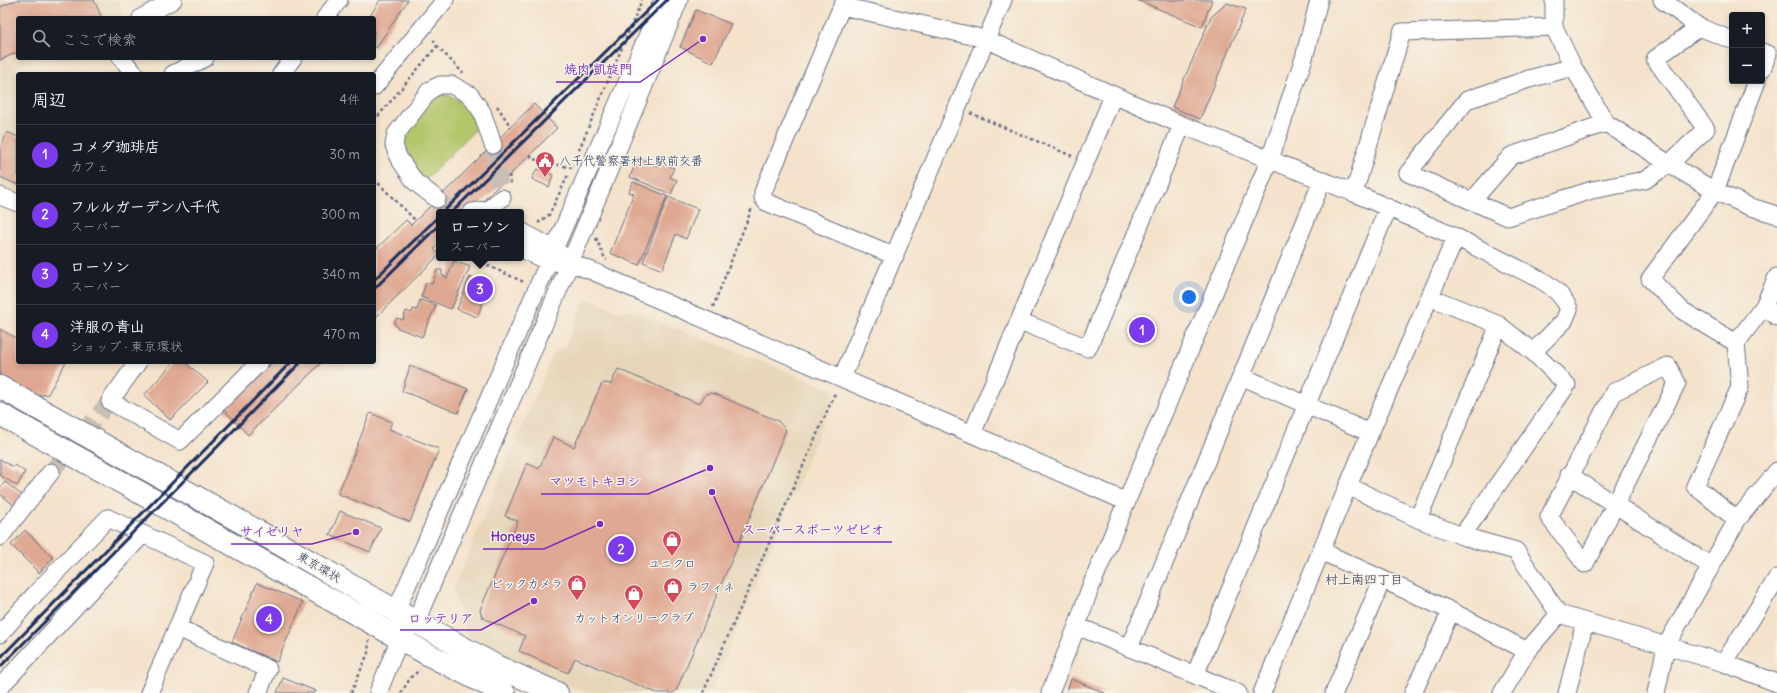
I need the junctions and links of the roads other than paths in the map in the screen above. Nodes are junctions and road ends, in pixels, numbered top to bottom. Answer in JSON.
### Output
{"nodes":[{"id":1,"x":173,"y":0,"type":"edge"},
{"id":2,"x":339,"y":0,"type":"edge"},
{"id":3,"x":663,"y":0,"type":"edge"},
{"id":4,"x":679,"y":0,"type":"edge"},
{"id":5,"x":1003,"y":0,"type":"edge"},
{"id":6,"x":1318,"y":0,"type":"edge"},
{"id":7,"x":1554,"y":0,"type":"edge"},
{"id":8,"x":1662,"y":0,"type":"edge"},
{"id":9,"x":439,"y":2,"type":"edge"},
{"id":10,"x":145,"y":16,"type":"edge"},
{"id":11,"x":327,"y":16,"type":"edge"},
{"id":12,"x":1554,"y":27,"type":"junction"},
{"id":13,"x":1699,"y":27,"type":"junction"},
{"id":14,"x":985,"y":39,"type":"junction"},
{"id":15,"x":1729,"y":39,"type":"edge"},
{"id":16,"x":1765,"y":53,"type":"edge"},
{"id":17,"x":123,"y":60,"type":"edge"},
{"id":18,"x":201,"y":60,"type":"edge"},
{"id":19,"x":292,"y":60,"type":"edge"},
{"id":20,"x":1765,"y":62,"type":"edge"},
{"id":21,"x":1573,"y":67,"type":"junction"},
{"id":22,"x":133,"y":72,"type":"edge"},
{"id":23,"x":177,"y":72,"type":"edge"},
{"id":24,"x":282,"y":72,"type":"edge"},
{"id":25,"x":376,"y":84,"type":"edge"},
{"id":26,"x":1757,"y":84,"type":"edge"},
{"id":27,"x":1113,"y":96,"type":"junction"},
{"id":28,"x":1606,"y":123,"type":"junction"},
{"id":29,"x":1182,"y":125,"type":"junction"},
{"id":30,"x":493,"y":145,"type":"tunnel mouth"},
{"id":31,"x":1270,"y":159,"type":"junction"},
{"id":32,"x":1669,"y":164,"type":"junction"},
{"id":33,"x":1322,"y":181,"type":"junction"},
{"id":34,"x":1715,"y":190,"type":"junction"},
{"id":35,"x":1354,"y":193,"type":"junction"},
{"id":36,"x":0,"y":196,"type":"edge"},
{"id":37,"x":502,"y":198,"type":"edge"},
{"id":38,"x":437,"y":199,"type":"tunnel mouth"},
{"id":39,"x":1472,"y":201,"type":"junction"},
{"id":40,"x":16,"y":202,"type":"edge"},
{"id":41,"x":1388,"y":208,"type":"junction"},
{"id":42,"x":489,"y":209,"type":"edge"},
{"id":43,"x":1777,"y":214,"type":"edge"},
{"id":44,"x":528,"y":228,"type":"edge"},
{"id":45,"x":1456,"y":237,"type":"junction"},
{"id":46,"x":524,"y":250,"type":"edge"},
{"id":47,"x":552,"y":256,"type":"junction"},
{"id":48,"x":894,"y":256,"type":"junction"},
{"id":49,"x":571,"y":263,"type":"junction"},
{"id":50,"x":1777,"y":277,"type":"edge"},
{"id":51,"x":1430,"y":297,"type":"junction"},
{"id":52,"x":1764,"y":306,"type":"junction"},
{"id":53,"x":1777,"y":317,"type":"edge"},
{"id":54,"x":1020,"y":321,"type":"junction"},
{"id":55,"x":1499,"y":325,"type":"junction"},
{"id":56,"x":1736,"y":343,"type":"junction"},
{"id":57,"x":1533,"y":352,"type":"junction"},
{"id":58,"x":137,"y":364,"type":"edge"},
{"id":59,"x":258,"y":364,"type":"edge"},
{"id":60,"x":1241,"y":376,"type":"junction"},
{"id":61,"x":842,"y":378,"type":"junction"},
{"id":62,"x":0,"y":387,"type":"edge"},
{"id":63,"x":1305,"y":404,"type":"junction"},
{"id":64,"x":0,"y":414,"type":"edge"},
{"id":65,"x":1370,"y":433,"type":"junction"},
{"id":66,"x":972,"y":434,"type":"junction"},
{"id":67,"x":1777,"y":471,"type":"edge"},
{"id":68,"x":51,"y":472,"type":"tunnel mouth"},
{"id":69,"x":1569,"y":475,"type":"junction"},
{"id":70,"x":1348,"y":486,"type":"junction"},
{"id":71,"x":1127,"y":502,"type":"junction"},
{"id":72,"x":1616,"y":505,"type":"junction"},
{"id":73,"x":1418,"y":519,"type":"junction"},
{"id":74,"x":1737,"y":520,"type":"junction"},
{"id":75,"x":143,"y":534,"type":"junction"},
{"id":76,"x":1462,"y":536,"type":"junction"},
{"id":77,"x":0,"y":537,"type":"edge"},
{"id":78,"x":1321,"y":551,"type":"junction"},
{"id":79,"x":1711,"y":566,"type":"junction"},
{"id":80,"x":1777,"y":578,"type":"edge"},
{"id":81,"x":1382,"y":580,"type":"junction"},
{"id":82,"x":1771,"y":599,"type":"edge"},
{"id":83,"x":396,"y":611,"type":"junction"},
{"id":84,"x":1452,"y":611,"type":"junction"},
{"id":85,"x":1559,"y":614,"type":"junction"},
{"id":86,"x":416,"y":621,"type":"junction"},
{"id":87,"x":1585,"y":622,"type":"junction"},
{"id":88,"x":1077,"y":626,"type":"junction"},
{"id":89,"x":178,"y":628,"type":"junction"},
{"id":90,"x":0,"y":634,"type":"edge"},
{"id":91,"x":400,"y":638,"type":"junction"},
{"id":92,"x":1666,"y":646,"type":"junction"},
{"id":93,"x":1129,"y":648,"type":"junction"},
{"id":94,"x":1527,"y":651,"type":"junction"},
{"id":95,"x":1724,"y":663,"type":"junction"},
{"id":96,"x":1195,"y":675,"type":"junction"},
{"id":97,"x":1770,"y":686,"type":"edge"},
{"id":98,"x":0,"y":687,"type":"edge"},
{"id":99,"x":149,"y":693,"type":"edge"},
{"id":100,"x":258,"y":693,"type":"edge"},
{"id":101,"x":378,"y":693,"type":"edge"},
{"id":102,"x":504,"y":693,"type":"edge"},
{"id":103,"x":557,"y":693,"type":"edge"},
{"id":104,"x":1050,"y":693,"type":"edge"},
{"id":105,"x":1238,"y":693,"type":"edge"},
{"id":106,"x":1262,"y":693,"type":"edge"},
{"id":107,"x":1334,"y":693,"type":"edge"},
{"id":108,"x":1413,"y":693,"type":"edge"},
{"id":109,"x":1502,"y":693,"type":"edge"},
{"id":110,"x":1567,"y":693,"type":"edge"},
{"id":111,"x":1656,"y":693,"type":"edge"}],
"edges":[{"from":1,"to":10,"type":"street"},
{"from":2,"to":11,"type":"street"},
{"from":3,"to":47,"type":"street"},
{"from":4,"to":49,"type":"street"},
{"from":5,"to":14,"type":"street"},
{"from":6,"to":31,"type":"street"},
{"from":7,"to":12,"type":"street"},
{"from":8,"to":13,"type":"street"},
{"from":9,"to":25,"type":"street"},
{"from":12,"to":21,"type":"street"},
{"from":12,"to":35,"type":"street"},
{"from":13,"to":15,"type":"street"},
{"from":13,"to":32,"type":"street"},
{"from":14,"to":27,"type":"street"},
{"from":14,"to":48,"type":"street"},
{"from":14,"to":48,"type":"street"},
{"from":16,"to":20,"type":"street"},
{"from":17,"to":22,"type":"street"},
{"from":18,"to":23,"type":"street"},
{"from":19,"to":24,"type":"street"},
{"from":21,"to":28,"type":"street"},
{"from":21,"to":39,"type":"street"},
{"from":26,"to":34,"type":"street"},
{"from":27,"to":29,"type":"street"},
{"from":27,"to":54,"type":"street"},
{"from":28,"to":32,"type":"street"},
{"from":28,"to":39,"type":"street"},
{"from":29,"to":31,"type":"street"},
{"from":29,"to":54,"type":"street"},
{"from":30,"to":38,"type":"street"},
{"from":31,"to":33,"type":"street"},
{"from":31,"to":71,"type":"street"},
{"from":32,"to":34,"type":"street"},
{"from":32,"to":39,"type":"street"},
{"from":33,"to":35,"type":"street"},
{"from":33,"to":60,"type":"street"},
{"from":34,"to":43,"type":"street"},
{"from":34,"to":56,"type":"street"},
{"from":35,"to":41,"type":"street"},
{"from":36,"to":40,"type":"street"},
{"from":37,"to":42,"type":"street"},
{"from":41,"to":45,"type":"street"},
{"from":41,"to":63,"type":"street"},
{"from":44,"to":47,"type":"street"},
{"from":45,"to":51,"type":"street"},
{"from":45,"to":57,"type":"street"},
{"from":46,"to":47,"type":"street"},
{"from":47,"to":49,"type":"street"},
{"from":47,"to":83,"type":"street"},
{"from":48,"to":61,"type":"street"},
{"from":49,"to":61,"type":"street"},
{"from":49,"to":86,"type":"street"},
{"from":50,"to":52,"type":"street"},
{"from":51,"to":55,"type":"street"},
{"from":51,"to":65,"type":"street"},
{"from":52,"to":53,"type":"street"},
{"from":52,"to":56,"type":"street"},
{"from":54,"to":66,"type":"street"},
{"from":55,"to":57,"type":"street"},
{"from":55,"to":73,"type":"street"},
{"from":56,"to":74,"type":"street"},
{"from":57,"to":76,"type":"street"},
{"from":58,"to":59,"type":"street"},
{"from":60,"to":63,"type":"street"},
{"from":60,"to":93,"type":"street"},
{"from":61,"to":66,"type":"street"},
{"from":62,"to":83,"type":"highway","name":"東京環状"},
{"from":63,"to":65,"type":"street"},
{"from":63,"to":96,"type":"street"},
{"from":64,"to":91,"type":"highway","name":"東京環状"},
{"from":65,"to":70,"type":"street"},
{"from":66,"to":71,"type":"street"},
{"from":67,"to":74,"type":"street"},
{"from":68,"to":77,"type":"street"},
{"from":69,"to":72,"type":"street"},
{"from":69,"to":72,"type":"street"},
{"from":69,"to":72,"type":"street"},
{"from":70,"to":73,"type":"street"},
{"from":70,"to":78,"type":"street"},
{"from":71,"to":88,"type":"street"},
{"from":72,"to":79,"type":"street"},
{"from":73,"to":76,"type":"street"},
{"from":74,"to":79,"type":"street"},
{"from":75,"to":89,"type":"street"},
{"from":75,"to":90,"type":"street"},
{"from":75,"to":98,"type":"street"},
{"from":76,"to":85,"type":"street"},
{"from":78,"to":81,"type":"street"},
{"from":78,"to":106,"type":"street"},
{"from":79,"to":92,"type":"street"},
{"from":80,"to":82,"type":"street"},
{"from":81,"to":84,"type":"street"},
{"from":81,"to":107,"type":"street"},
{"from":82,"to":95,"type":"street"},
{"from":83,"to":86,"type":"highway","name":"東京環状"},
{"from":83,"to":91,"type":"street"},
{"from":84,"to":94,"type":"street"},
{"from":84,"to":108,"type":"street"},
{"from":85,"to":87,"type":"street"},
{"from":85,"to":94,"type":"street"},
{"from":86,"to":91,"type":"street"},
{"from":86,"to":103,"type":"highway","name":"東京環状"},
{"from":87,"to":92,"type":"street"},
{"from":87,"to":110,"type":"street"},
{"from":88,"to":93,"type":"street"},
{"from":88,"to":104,"type":"street"},
{"from":89,"to":99,"type":"street"},
{"from":89,"to":100,"type":"street"},
{"from":91,"to":101,"type":"street"},
{"from":91,"to":102,"type":"highway","name":"東京環状"},
{"from":92,"to":95,"type":"street"},
{"from":92,"to":111,"type":"street"},
{"from":93,"to":96,"type":"street"},
{"from":94,"to":109,"type":"street"},
{"from":95,"to":97,"type":"street"},
{"from":96,"to":105,"type":"street"}]}
